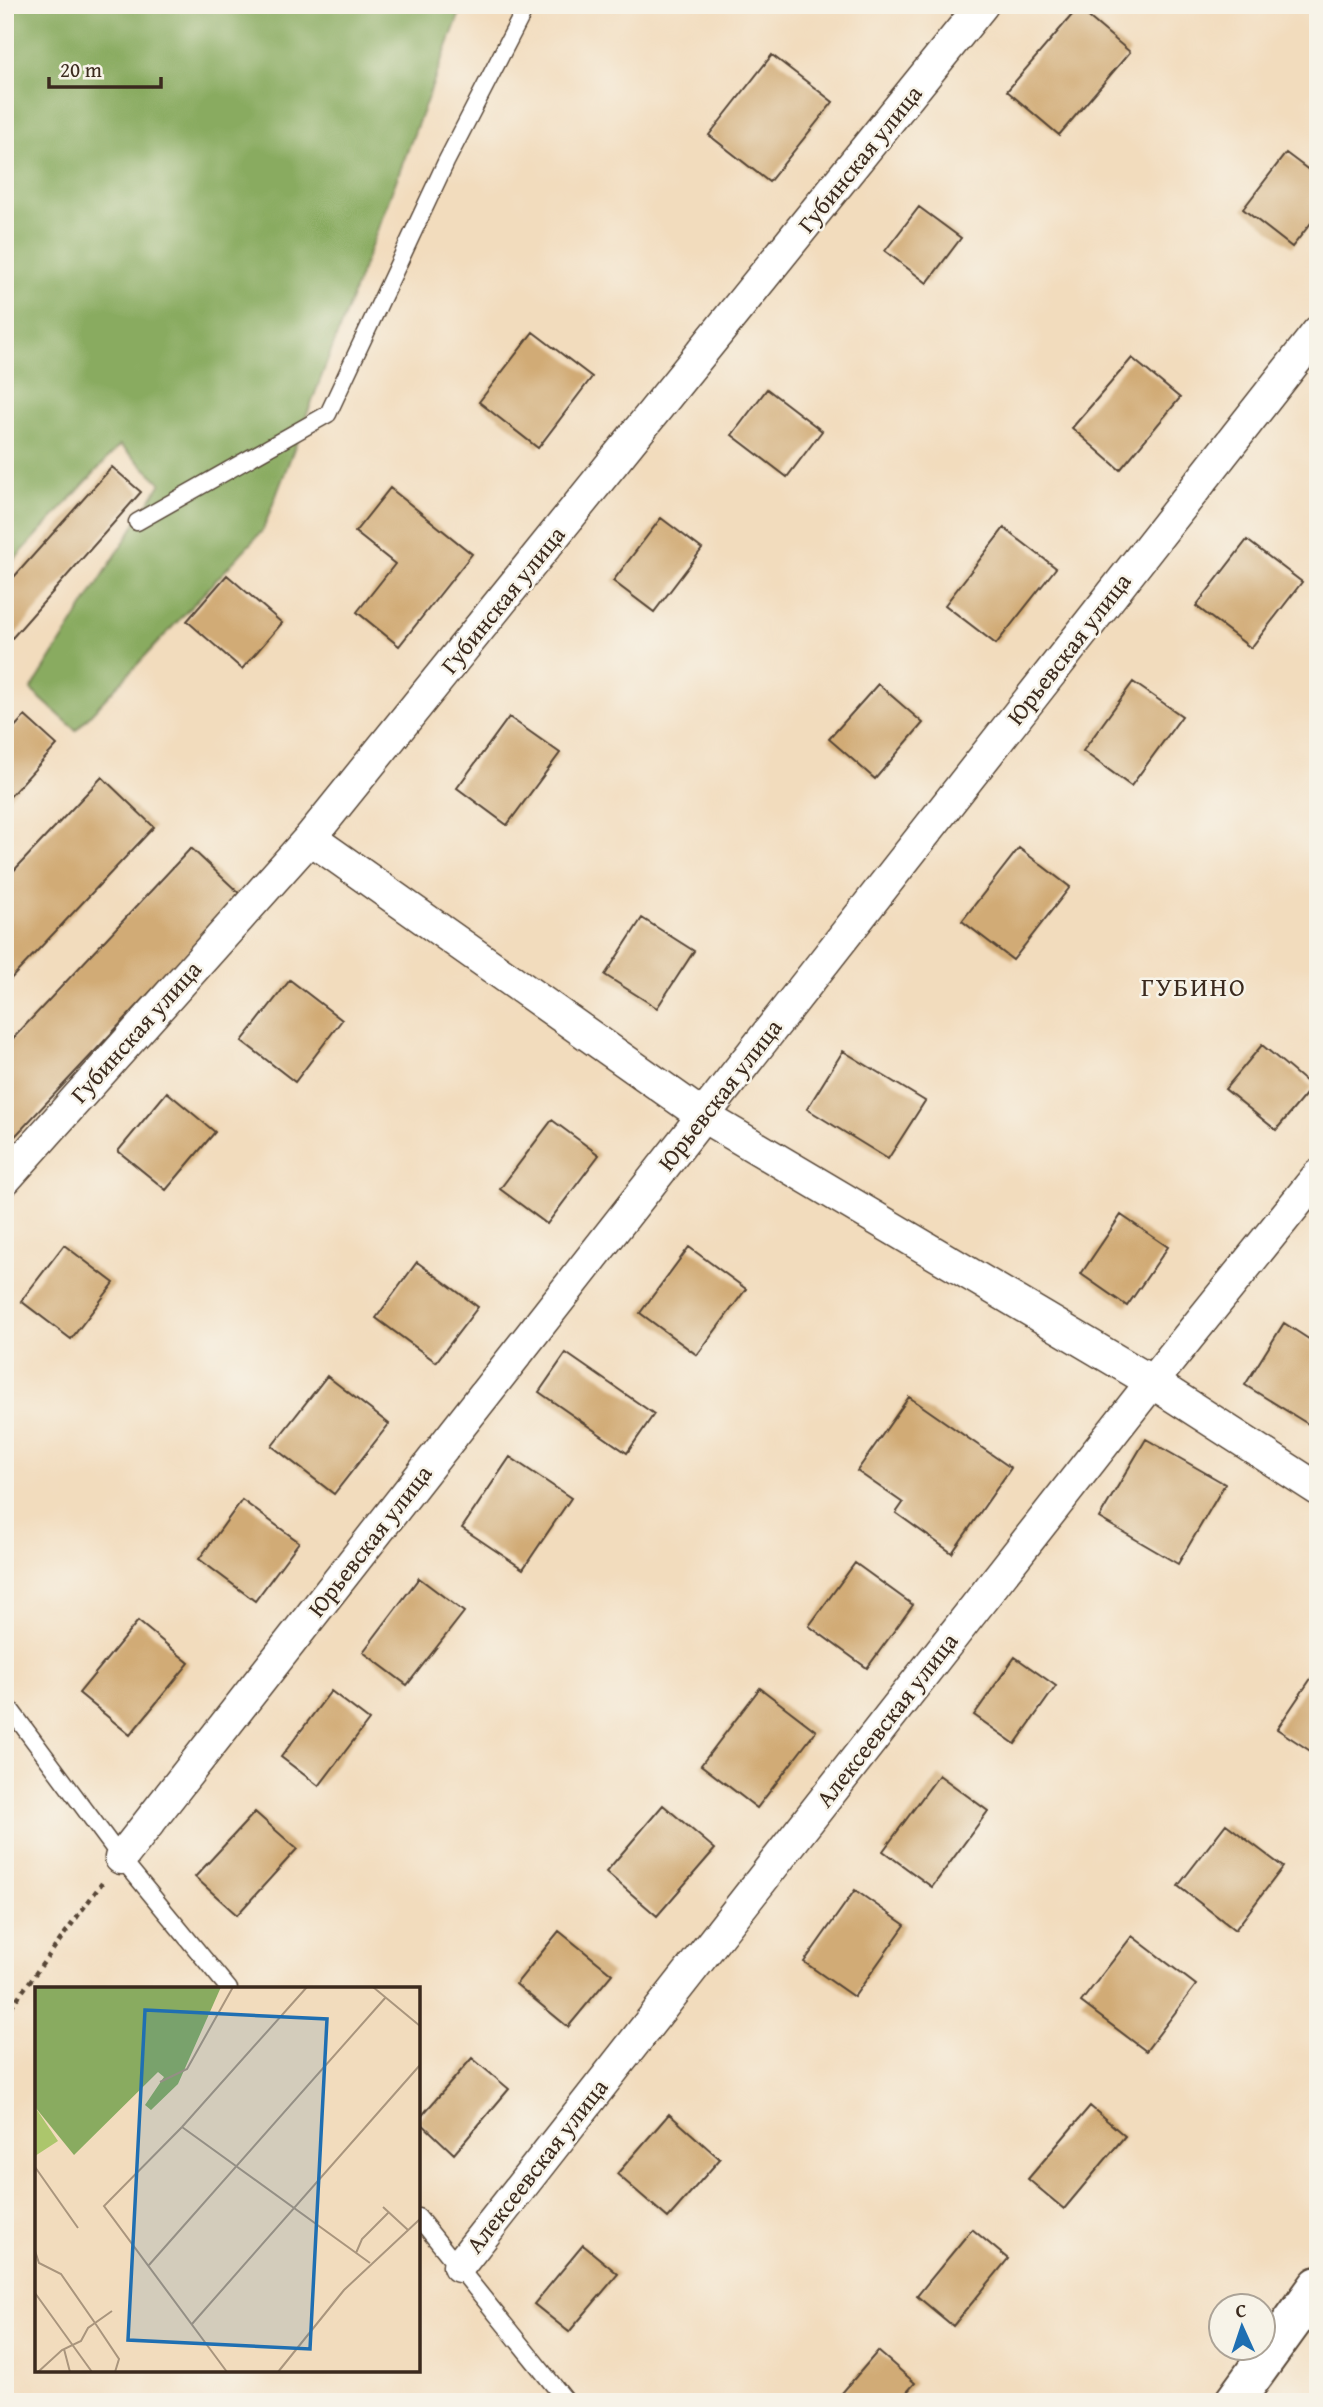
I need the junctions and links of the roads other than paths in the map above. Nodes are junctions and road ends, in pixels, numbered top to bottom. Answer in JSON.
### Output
{"nodes":[{"id":1,"x":527,"y":5,"type":"edge"},
{"id":2,"x":982,"y":5,"type":"edge"},
{"id":3,"x":1318,"y":332,"type":"edge"},
{"id":4,"x":137,"y":522,"type":"dead end"},
{"id":5,"x":310,"y":838,"type":"junction"},
{"id":6,"x":703,"y":1116,"type":"junction"},
{"id":7,"x":1318,"y":1176,"type":"edge"},
{"id":8,"x":5,"y":1179,"type":"edge"},
{"id":9,"x":1152,"y":1382,"type":"junction"},
{"id":10,"x":1318,"y":1489,"type":"edge"},
{"id":11,"x":5,"y":1702,"type":"edge"},
{"id":12,"x":121,"y":1858,"type":"junction"},
{"id":13,"x":227,"y":1987,"type":"edge"},
{"id":14,"x":420,"y":2219,"type":"edge"},
{"id":15,"x":459,"y":2266,"type":"junction"},
{"id":16,"x":1318,"y":2286,"type":"edge"},
{"id":17,"x":567,"y":2402,"type":"edge"},
{"id":18,"x":1234,"y":2402,"type":"edge"}],
"edges":[{"from":1,"to":4,"type":"lane"},
{"from":2,"to":5,"type":"street","name":"Губинская улица"},
{"from":3,"to":6,"type":"street","name":"Юрьевская улица"},
{"from":5,"to":6,"type":"street"},
{"from":5,"to":8,"type":"street","name":"Губинская улица"},
{"from":6,"to":9,"type":"street"},
{"from":6,"to":12,"type":"street","name":"Юрьевская улица"},
{"from":7,"to":9,"type":"street","name":"Алексеевская улица"},
{"from":9,"to":10,"type":"street"},
{"from":9,"to":15,"type":"street","name":"Алексеевская улица"},
{"from":11,"to":12,"type":"lane"},
{"from":12,"to":13,"type":"lane"},
{"from":14,"to":15,"type":"lane"},
{"from":15,"to":17,"type":"lane"},
{"from":16,"to":18,"type":"street"}]}
